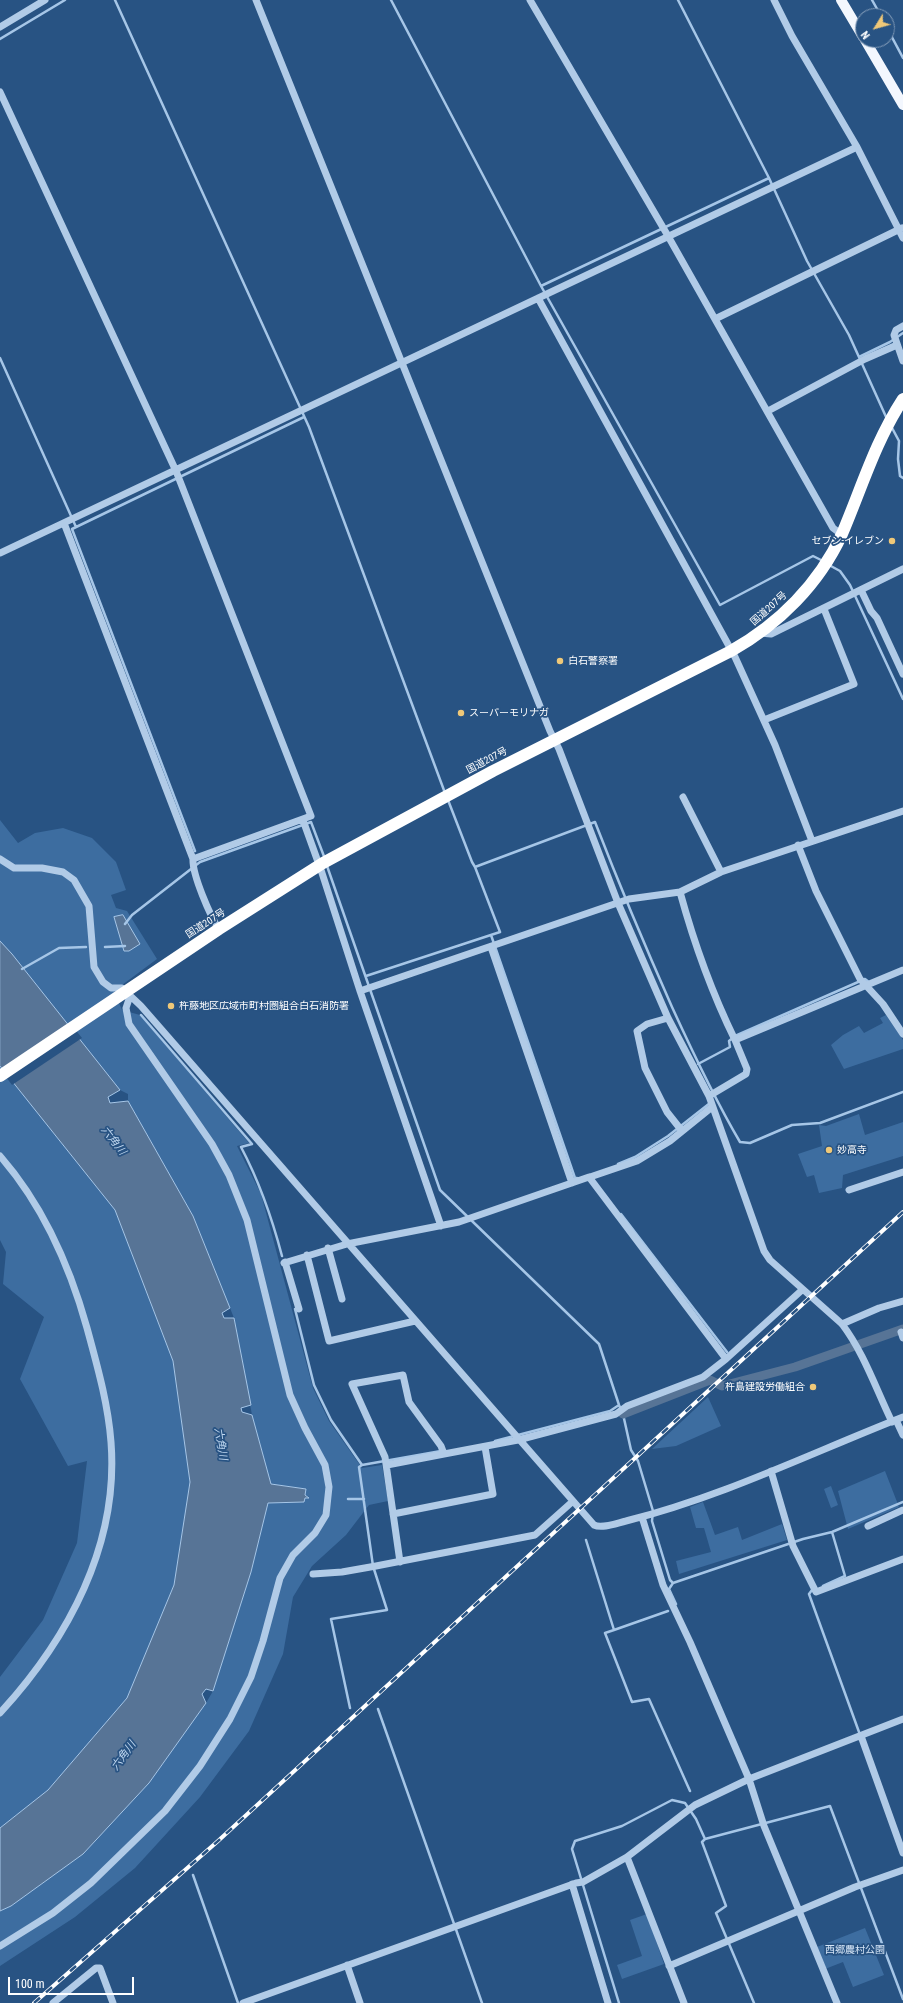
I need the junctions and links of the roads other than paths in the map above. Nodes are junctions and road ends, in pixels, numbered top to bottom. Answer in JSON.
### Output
{"nodes":[{"id":1,"x":45,"y":0,"type":"edge"},
{"id":2,"x":256,"y":0,"type":"edge"},
{"id":3,"x":530,"y":0,"type":"edge"},
{"id":4,"x":774,"y":0,"type":"edge"},
{"id":5,"x":841,"y":0,"type":"edge"},
{"id":6,"x":855,"y":24,"type":"edge"},
{"id":7,"x":0,"y":27,"type":"edge"},
{"id":8,"x":869,"y":48,"type":"edge"},
{"id":9,"x":0,"y":92,"type":"edge"},
{"id":10,"x":903,"y":105,"type":"edge"},
{"id":11,"x":856,"y":147,"type":"junction"},
{"id":12,"x":901,"y":229,"type":"edge"},
{"id":13,"x":664,"y":231,"type":"junction"},
{"id":14,"x":903,"y":238,"type":"edge"},
{"id":15,"x":544,"y":295,"type":"junction"},
{"id":16,"x":715,"y":319,"type":"junction"},
{"id":17,"x":903,"y":326,"type":"edge"},
{"id":18,"x":896,"y":340,"type":"junction"},
{"id":19,"x":903,"y":361,"type":"edge"},
{"id":20,"x":401,"y":362,"type":"junction"},
{"id":21,"x":903,"y":399,"type":"edge"},
{"id":22,"x":768,"y":411,"type":"junction"},
{"id":23,"x":178,"y":475,"type":"junction"},
{"id":24,"x":70,"y":520,"type":"junction"},
{"id":25,"x":842,"y":534,"type":"junction"},
{"id":26,"x":0,"y":553,"type":"edge"},
{"id":27,"x":903,"y":569,"type":"edge"},
{"id":28,"x":857,"y":593,"type":"junction"},
{"id":29,"x":824,"y":609,"type":"junction"},
{"id":30,"x":760,"y":633,"type":"junction"},
{"id":31,"x":731,"y":651,"type":"junction"},
{"id":32,"x":903,"y":674,"type":"edge"},
{"id":33,"x":764,"y":720,"type":"junction"},
{"id":34,"x":554,"y":739,"type":"junction"},
{"id":35,"x":683,"y":797,"type":"dead end"},
{"id":36,"x":903,"y":811,"type":"edge"},
{"id":37,"x":303,"y":823,"type":"junction"},
{"id":38,"x":812,"y":841,"type":"junction"},
{"id":39,"x":798,"y":845,"type":"junction"},
{"id":40,"x":0,"y":859,"type":"edge"},
{"id":41,"x":324,"y":862,"type":"junction"},
{"id":42,"x":193,"y":864,"type":"junction"},
{"id":43,"x":721,"y":872,"type":"junction"},
{"id":44,"x":680,"y":892,"type":"junction"},
{"id":45,"x":623,"y":902,"type":"junction"},
{"id":46,"x":219,"y":929,"type":"junction"},
{"id":47,"x":494,"y":946,"type":"junction"},
{"id":48,"x":903,"y":970,"type":"edge"},
{"id":49,"x":866,"y":982,"type":"junction"},
{"id":50,"x":362,"y":991,"type":"junction"},
{"id":51,"x":126,"y":993,"type":"junction"},
{"id":52,"x":668,"y":1018,"type":"junction"},
{"id":53,"x":903,"y":1034,"type":"edge"},
{"id":54,"x":734,"y":1038,"type":"junction"},
{"id":55,"x":0,"y":1076,"type":"edge"},
{"id":56,"x":712,"y":1100,"type":"junction"},
{"id":57,"x":680,"y":1129,"type":"junction"},
{"id":58,"x":0,"y":1156,"type":"edge"},
{"id":59,"x":903,"y":1172,"type":"edge"},
{"id":60,"x":594,"y":1176,"type":"dead end"},
{"id":61,"x":572,"y":1183,"type":"junction"},
{"id":62,"x":849,"y":1190,"type":"dead end"},
{"id":63,"x":441,"y":1226,"type":"junction"},
{"id":64,"x":347,"y":1244,"type":"junction"},
{"id":65,"x":328,"y":1248,"type":"junction"},
{"id":66,"x":307,"y":1255,"type":"junction"},
{"id":67,"x":802,"y":1290,"type":"junction"},
{"id":68,"x":342,"y":1299,"type":"dead end"},
{"id":69,"x":903,"y":1301,"type":"edge"},
{"id":70,"x":298,"y":1309,"type":"dead end"},
{"id":71,"x":415,"y":1322,"type":"junction"},
{"id":72,"x":842,"y":1324,"type":"junction"},
{"id":73,"x":726,"y":1359,"type":"junction"},
{"id":74,"x":897,"y":1420,"type":"edge"},
{"id":75,"x":903,"y":1435,"type":"edge"},
{"id":76,"x":515,"y":1437,"type":"junction"},
{"id":77,"x":484,"y":1447,"type":"junction"},
{"id":78,"x":443,"y":1451,"type":"junction"},
{"id":79,"x":386,"y":1461,"type":"junction"},
{"id":80,"x":771,"y":1472,"type":"junction"},
{"id":81,"x":572,"y":1502,"type":"junction"},
{"id":82,"x":903,"y":1510,"type":"edge"},
{"id":83,"x":394,"y":1514,"type":"junction"},
{"id":84,"x":646,"y":1516,"type":"junction"},
{"id":85,"x":868,"y":1526,"type":"dead end"},
{"id":86,"x":903,"y":1559,"type":"edge"},
{"id":87,"x":400,"y":1562,"type":"junction"},
{"id":88,"x":313,"y":1574,"type":"dead end"},
{"id":89,"x":0,"y":1712,"type":"edge"},
{"id":90,"x":903,"y":1719,"type":"edge"},
{"id":91,"x":861,"y":1736,"type":"junction"},
{"id":92,"x":749,"y":1779,"type":"junction"},
{"id":93,"x":903,"y":1853,"type":"edge"},
{"id":94,"x":627,"y":1857,"type":"junction"},
{"id":95,"x":903,"y":1870,"type":"edge"},
{"id":96,"x":577,"y":1883,"type":"junction"},
{"id":97,"x":799,"y":1911,"type":"junction"},
{"id":98,"x":0,"y":1946,"type":"edge"},
{"id":99,"x":347,"y":1965,"type":"junction"},
{"id":100,"x":670,"y":1966,"type":"junction"},
{"id":101,"x":53,"y":2003,"type":"edge"},
{"id":102,"x":113,"y":2003,"type":"edge"},
{"id":103,"x":243,"y":2003,"type":"edge"},
{"id":104,"x":360,"y":2003,"type":"edge"},
{"id":105,"x":608,"y":2003,"type":"edge"},
{"id":106,"x":684,"y":2003,"type":"edge"},
{"id":107,"x":837,"y":2003,"type":"edge"}],
"edges":[{"from":1,"to":7,"type":"street"},
{"from":2,"to":20,"type":"street"},
{"from":3,"to":13,"type":"street"},
{"from":4,"to":11,"type":"street"},
{"from":5,"to":6,"type":"main road"},
{"from":8,"to":10,"type":"main road"},
{"from":9,"to":23,"type":"street"},
{"from":11,"to":12,"type":"street"},
{"from":11,"to":13,"type":"street"},
{"from":12,"to":14,"type":"street"},
{"from":12,"to":16,"type":"street"},
{"from":13,"to":15,"type":"street"},
{"from":13,"to":16,"type":"street"},
{"from":15,"to":20,"type":"street"},
{"from":15,"to":31,"type":"street"},
{"from":16,"to":22,"type":"street"},
{"from":17,"to":18,"type":"street"},
{"from":18,"to":19,"type":"street"},
{"from":18,"to":22,"type":"street"},
{"from":20,"to":23,"type":"street"},
{"from":20,"to":34,"type":"street"},
{"from":21,"to":25,"type":"highway","name":"国道207号"},
{"from":22,"to":25,"type":"street"},
{"from":23,"to":24,"type":"street"},
{"from":23,"to":37,"type":"street"},
{"from":24,"to":26,"type":"street"},
{"from":24,"to":42,"type":"street"},
{"from":25,"to":30,"type":"highway","name":"国道207号"},
{"from":27,"to":28,"type":"street"},
{"from":28,"to":29,"type":"street"},
{"from":28,"to":32,"type":"street"},
{"from":29,"to":30,"type":"street"},
{"from":29,"to":33,"type":"street"},
{"from":30,"to":31,"type":"highway","name":"国道207号"},
{"from":31,"to":33,"type":"street"},
{"from":31,"to":34,"type":"highway","name":"国道207号"},
{"from":33,"to":38,"type":"street"},
{"from":34,"to":41,"type":"highway","name":"国道207号"},
{"from":34,"to":45,"type":"street"},
{"from":35,"to":43,"type":"street"},
{"from":36,"to":38,"type":"street"},
{"from":37,"to":41,"type":"street"},
{"from":37,"to":42,"type":"street"},
{"from":38,"to":39,"type":"street"},
{"from":39,"to":43,"type":"street"},
{"from":39,"to":49,"type":"street"},
{"from":40,"to":51,"type":"street"},
{"from":41,"to":46,"type":"highway","name":"国道207号"},
{"from":41,"to":50,"type":"street"},
{"from":42,"to":46,"type":"street"},
{"from":43,"to":44,"type":"street"},
{"from":44,"to":45,"type":"street"},
{"from":44,"to":54,"type":"street"},
{"from":45,"to":47,"type":"street"},
{"from":45,"to":52,"type":"street"},
{"from":46,"to":51,"type":"highway","name":"国道207号"},
{"from":47,"to":50,"type":"street"},
{"from":47,"to":61,"type":"street"},
{"from":48,"to":49,"type":"street"},
{"from":49,"to":53,"type":"street"},
{"from":49,"to":54,"type":"street"},
{"from":50,"to":63,"type":"street"},
{"from":51,"to":55,"type":"highway","name":"国道207号"},
{"from":51,"to":64,"type":"street"},
{"from":51,"to":98,"type":"street"},
{"from":52,"to":56,"type":"street"},
{"from":52,"to":57,"type":"street"},
{"from":54,"to":56,"type":"street"},
{"from":56,"to":57,"type":"street"},
{"from":56,"to":67,"type":"street"},
{"from":57,"to":60,"type":"street"},
{"from":58,"to":89,"type":"street"},
{"from":59,"to":62,"type":"street"},
{"from":61,"to":63,"type":"street"},
{"from":61,"to":73,"type":"street"},
{"from":63,"to":64,"type":"street"},
{"from":64,"to":65,"type":"street"},
{"from":64,"to":71,"type":"street"},
{"from":65,"to":66,"type":"street"},
{"from":65,"to":68,"type":"street"},
{"from":66,"to":70,"type":"street"},
{"from":66,"to":71,"type":"street"},
{"from":67,"to":72,"type":"street"},
{"from":67,"to":73,"type":"street"},
{"from":69,"to":72,"type":"street"},
{"from":71,"to":76,"type":"street"},
{"from":72,"to":74,"type":"street"},
{"from":73,"to":76,"type":"street"},
{"from":74,"to":75,"type":"street"},
{"from":74,"to":80,"type":"street"},
{"from":76,"to":77,"type":"street"},
{"from":76,"to":81,"type":"street"},
{"from":77,"to":78,"type":"street"},
{"from":77,"to":83,"type":"street"},
{"from":78,"to":79,"type":"street"},
{"from":78,"to":79,"type":"street"},
{"from":79,"to":83,"type":"street"},
{"from":80,"to":84,"type":"street"},
{"from":80,"to":86,"type":"street"},
{"from":81,"to":84,"type":"street"},
{"from":81,"to":87,"type":"street"},
{"from":82,"to":85,"type":"street"},
{"from":83,"to":87,"type":"street"},
{"from":84,"to":92,"type":"street"},
{"from":87,"to":88,"type":"street"},
{"from":90,"to":91,"type":"street"},
{"from":91,"to":92,"type":"street"},
{"from":91,"to":93,"type":"street"},
{"from":92,"to":94,"type":"street"},
{"from":92,"to":97,"type":"street"},
{"from":94,"to":96,"type":"street"},
{"from":94,"to":100,"type":"street"},
{"from":95,"to":97,"type":"street"},
{"from":96,"to":99,"type":"street"},
{"from":96,"to":105,"type":"street"},
{"from":97,"to":100,"type":"street"},
{"from":97,"to":107,"type":"street"},
{"from":99,"to":103,"type":"street"},
{"from":99,"to":104,"type":"street"},
{"from":100,"to":106,"type":"street"},
{"from":101,"to":102,"type":"street"}]}
